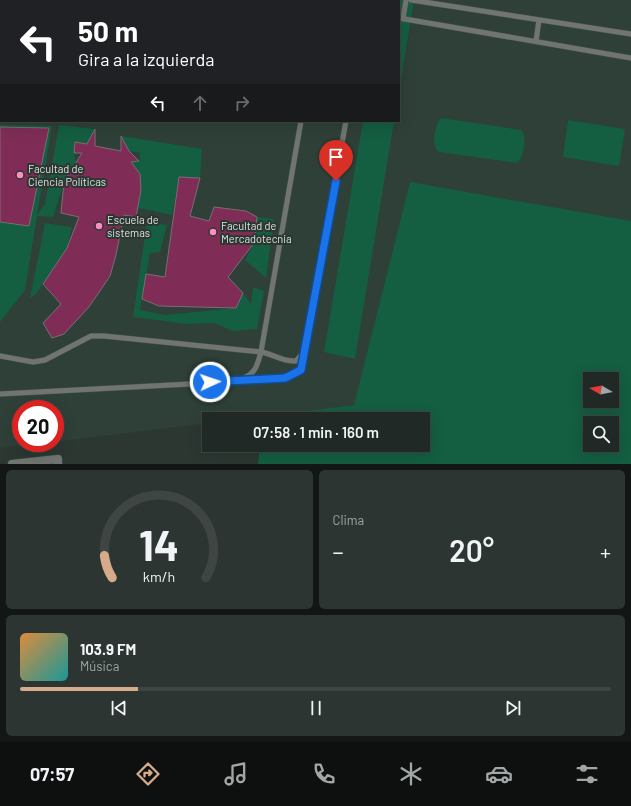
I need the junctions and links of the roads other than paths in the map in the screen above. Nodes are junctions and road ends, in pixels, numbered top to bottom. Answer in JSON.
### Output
{"nodes":[{"id":1,"x":406,"y":0,"type":"edge"},
{"id":2,"x":411,"y":0,"type":"edge"},
{"id":3,"x":401,"y":18,"type":"edge"},
{"id":4,"x":539,"y":20,"type":"junction"},
{"id":5,"x":631,"y":34,"type":"edge"},
{"id":6,"x":536,"y":42,"type":"junction"},
{"id":7,"x":631,"y":58,"type":"edge"},
{"id":8,"x":301,"y":122,"type":"edge"},
{"id":9,"x":346,"y":122,"type":"edge"},
{"id":10,"x":261,"y":352,"type":"junction"},
{"id":11,"x":0,"y":356,"type":"edge"},
{"id":12,"x":302,"y":356,"type":"junction"},
{"id":13,"x":240,"y":380,"type":"junction"},
{"id":14,"x":0,"y":394,"type":"edge"},
{"id":15,"x":12,"y":464,"type":"edge"},
{"id":16,"x":58,"y":464,"type":"edge"}],
"edges":[{"from":1,"to":3,"type":"lane"},
{"from":2,"to":4,"type":"lane"},
{"from":3,"to":6,"type":"lane"},
{"from":4,"to":5,"type":"lane"},
{"from":4,"to":6,"type":"lane"},
{"from":6,"to":7,"type":"lane"},
{"from":8,"to":10,"type":"lane"},
{"from":9,"to":12,"type":"lane"},
{"from":10,"to":11,"type":"lane"},
{"from":10,"to":12,"type":"lane"},
{"from":10,"to":13,"type":"lane"},
{"from":12,"to":13,"type":"lane"},
{"from":13,"to":14,"type":"lane"},
{"from":15,"to":16,"type":"street"}]}
